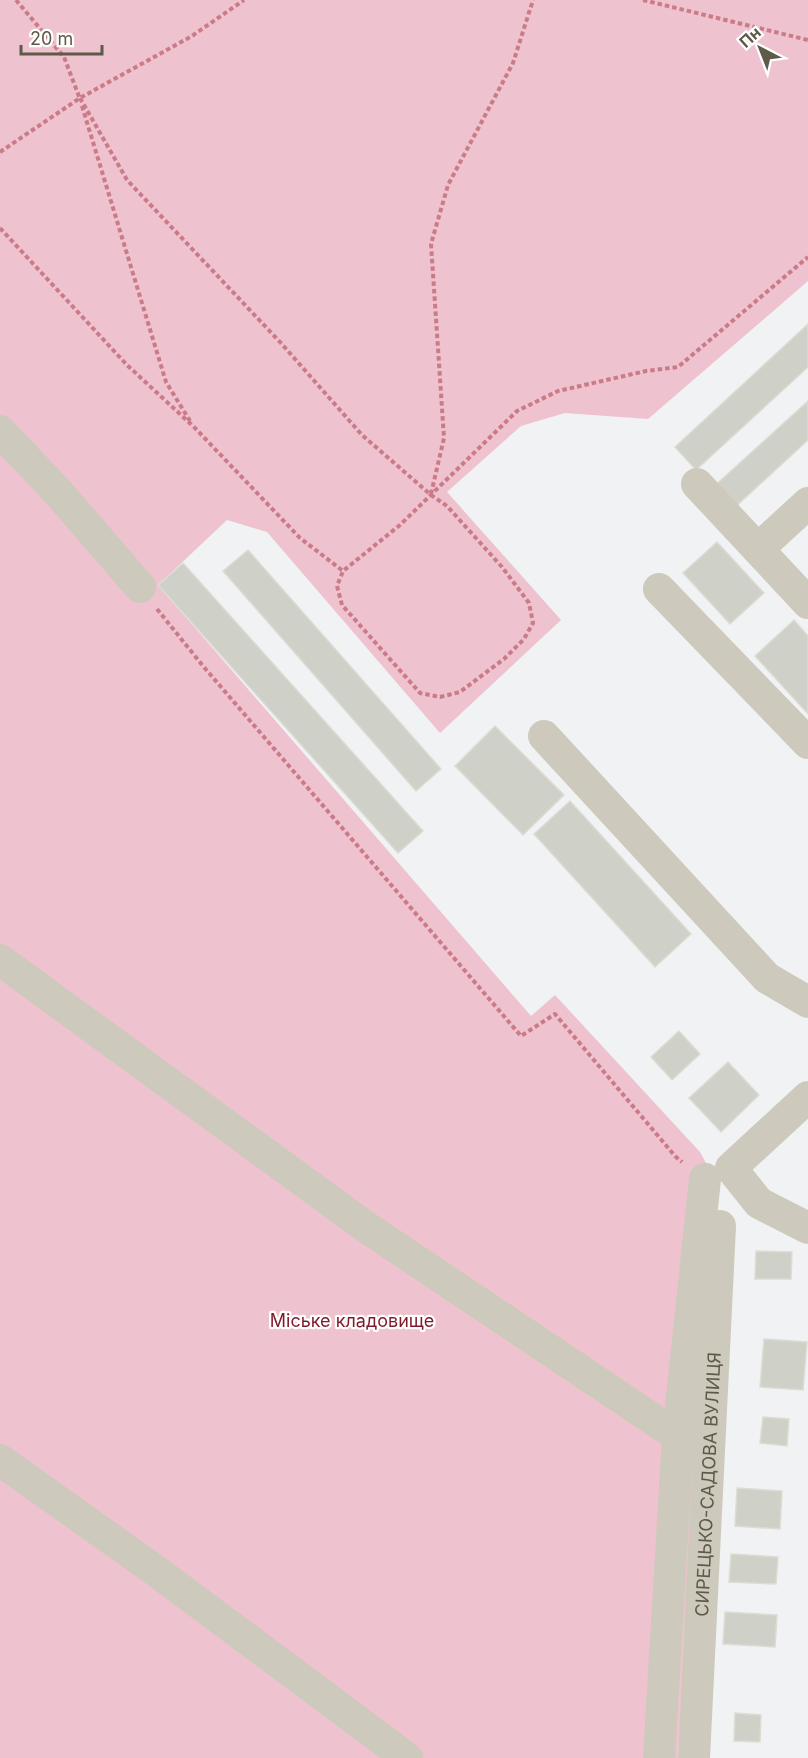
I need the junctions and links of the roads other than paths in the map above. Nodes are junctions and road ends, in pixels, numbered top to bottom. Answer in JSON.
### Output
{"nodes":[{"id":1,"x":0,"y":431,"type":"edge"},
{"id":2,"x":697,"y":484,"type":"dead end"},
{"id":3,"x":808,"y":503,"type":"edge"},
{"id":4,"x":758,"y":549,"type":"junction"},
{"id":5,"x":140,"y":587,"type":"road end"},
{"id":6,"x":659,"y":589,"type":"dead end"},
{"id":7,"x":808,"y":603,"type":"edge"},
{"id":8,"x":544,"y":736,"type":"dead end"},
{"id":9,"x":808,"y":743,"type":"edge"},
{"id":10,"x":0,"y":960,"type":"edge"},
{"id":11,"x":808,"y":1002,"type":"edge"},
{"id":12,"x":808,"y":1096,"type":"edge"},
{"id":13,"x":718,"y":1173,"type":"junction"},
{"id":14,"x":720,"y":1210,"type":"dead end"},
{"id":15,"x":808,"y":1228,"type":"edge"},
{"id":16,"x":678,"y":1436,"type":"junction"},
{"id":17,"x":0,"y":1460,"type":"edge"},
{"id":18,"x":407,"y":1758,"type":"edge"},
{"id":19,"x":659,"y":1758,"type":"edge"},
{"id":20,"x":694,"y":1758,"type":"edge"}],
"edges":[{"from":1,"to":5,"type":"street"},
{"from":2,"to":4,"type":"street"},
{"from":3,"to":4,"type":"street"},
{"from":4,"to":7,"type":"street"},
{"from":6,"to":9,"type":"street"},
{"from":8,"to":11,"type":"street"},
{"from":10,"to":16,"type":"street"},
{"from":12,"to":13,"type":"street"},
{"from":13,"to":15,"type":"street"},
{"from":13,"to":16,"type":"street"},
{"from":14,"to":20,"type":"street","name":"СИРЕЦЬКО-САДОВА ВУЛИЦЯ"},
{"from":16,"to":19,"type":"street"},
{"from":17,"to":18,"type":"street"}]}
